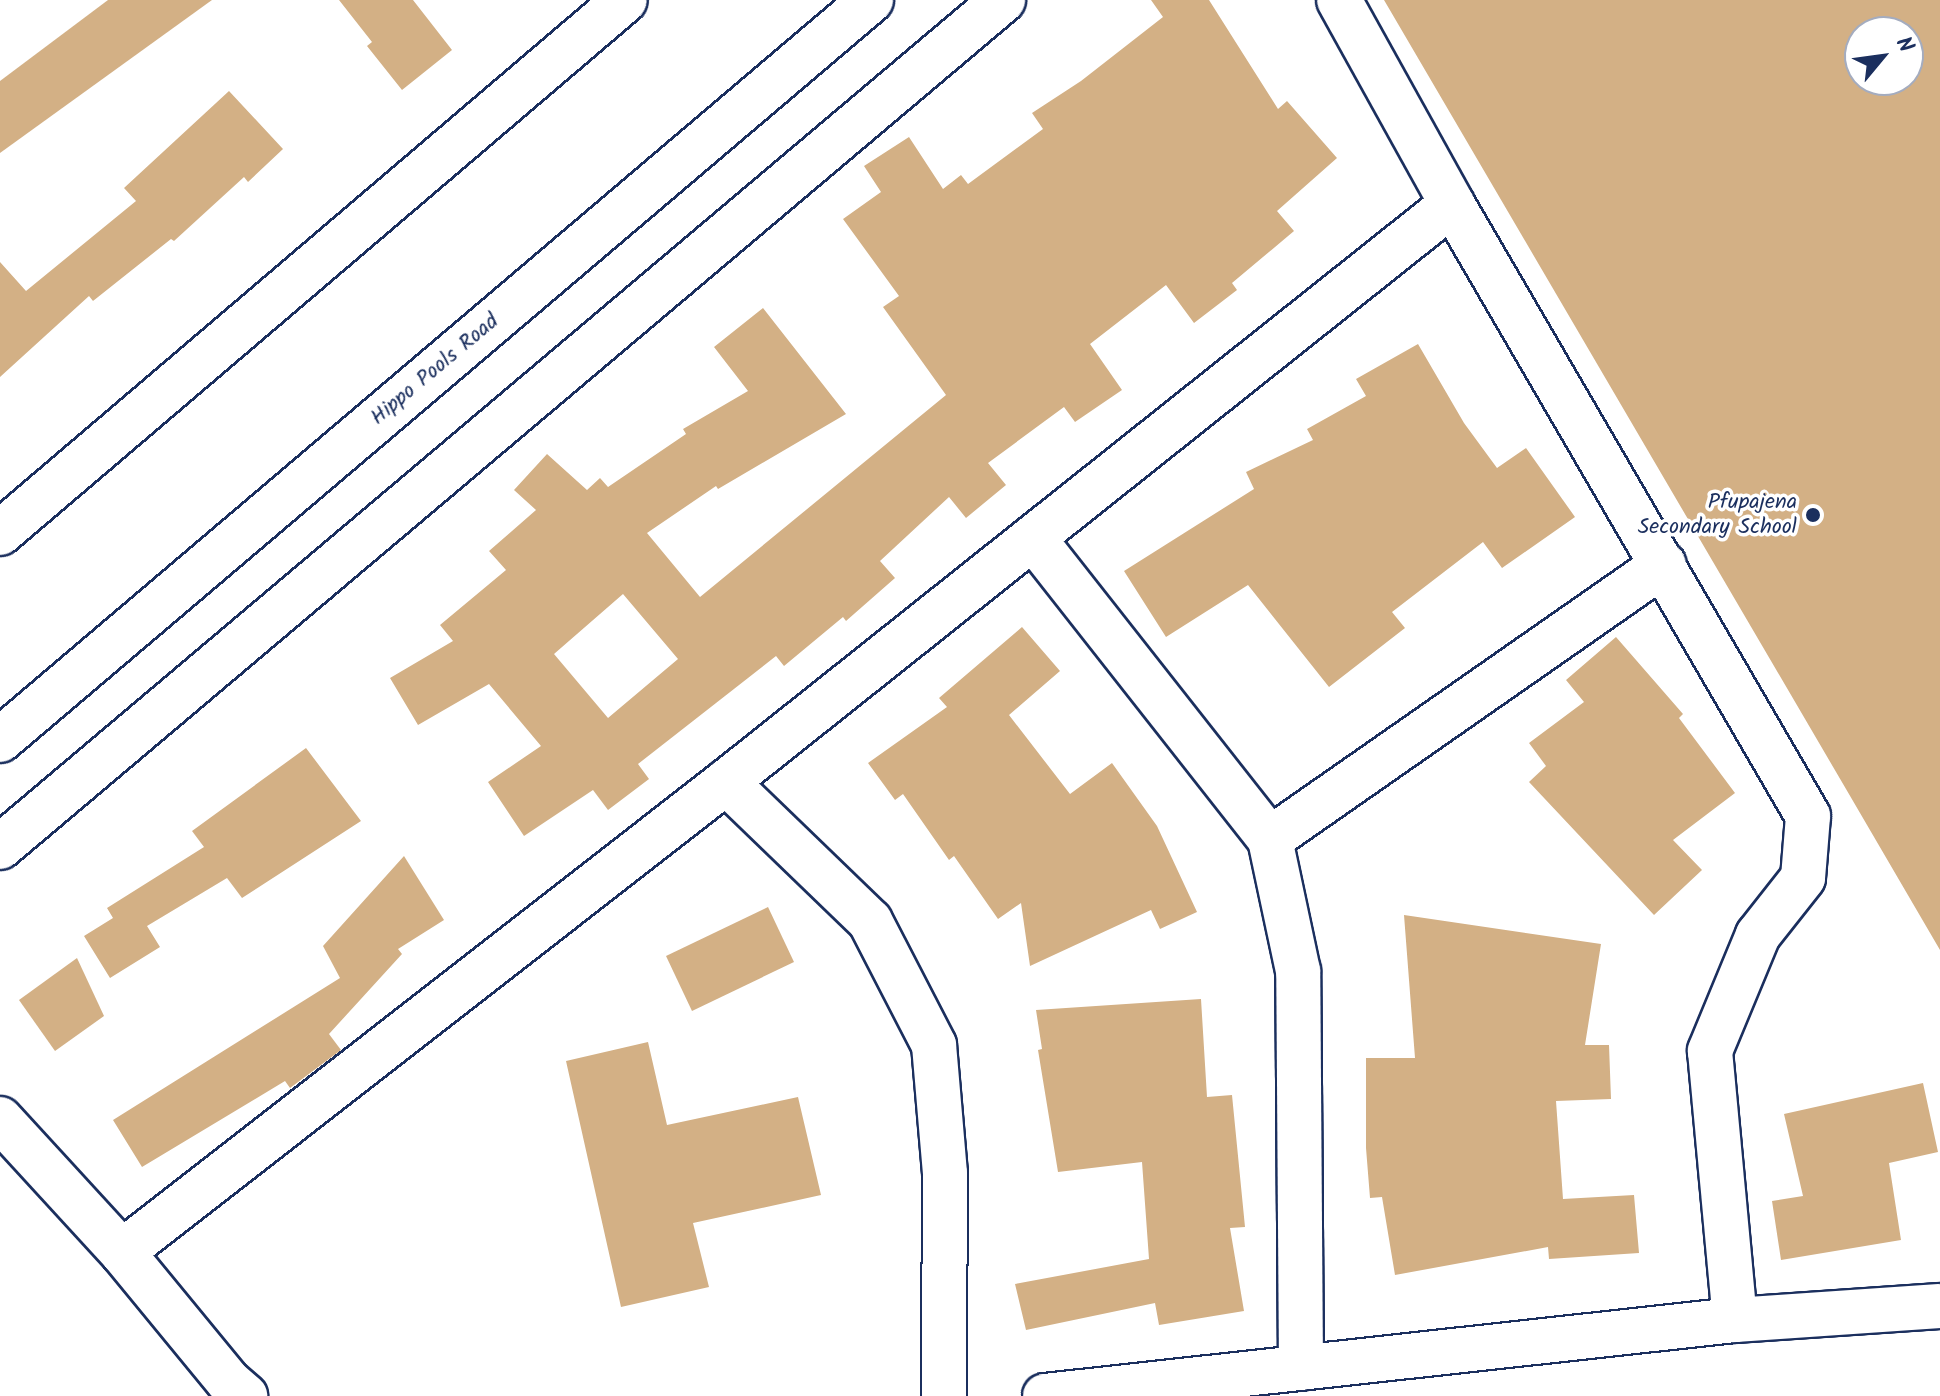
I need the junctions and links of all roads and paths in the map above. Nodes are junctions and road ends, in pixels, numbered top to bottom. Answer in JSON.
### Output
{"nodes":[{"id":1,"x":625,"y":0,"type":"edge"},
{"id":2,"x":871,"y":0,"type":"edge"},
{"id":3,"x":1003,"y":0,"type":"edge"},
{"id":4,"x":1339,"y":0,"type":"edge"},
{"id":5,"x":1452,"y":204,"type":"junction"},
{"id":6,"x":0,"y":533,"type":"edge"},
{"id":7,"x":1033,"y":538,"type":"junction"},
{"id":8,"x":1664,"y":564,"type":"junction"},
{"id":9,"x":0,"y":740,"type":"edge"},
{"id":10,"x":726,"y":782,"type":"junction"},
{"id":11,"x":1270,"y":839,"type":"junction"},
{"id":12,"x":0,"y":847,"type":"edge"},
{"id":13,"x":0,"y":1119,"type":"edge"},
{"id":14,"x":122,"y":1252,"type":"junction"},
{"id":15,"x":1940,"y":1306,"type":"edge"},
{"id":16,"x":1735,"y":1320,"type":"junction"},
{"id":17,"x":1301,"y":1368,"type":"junction"},
{"id":18,"x":228,"y":1391,"type":"edge"},
{"id":19,"x":944,"y":1396,"type":"edge"},
{"id":20,"x":1045,"y":1396,"type":"edge"}],
"edges":[{"from":1,"to":6,"type":"street"},
{"from":2,"to":9,"type":"street","name":"Hippo Pools Road"},
{"from":3,"to":12,"type":"street"},
{"from":4,"to":5,"type":"street"},
{"from":5,"to":7,"type":"street"},
{"from":5,"to":8,"type":"street"},
{"from":7,"to":10,"type":"street"},
{"from":7,"to":11,"type":"street"},
{"from":8,"to":11,"type":"street"},
{"from":8,"to":16,"type":"street"},
{"from":10,"to":14,"type":"street"},
{"from":10,"to":19,"type":"street"},
{"from":11,"to":17,"type":"street"},
{"from":13,"to":14,"type":"street"},
{"from":14,"to":18,"type":"street"},
{"from":15,"to":16,"type":"street"},
{"from":16,"to":17,"type":"street"},
{"from":17,"to":20,"type":"street"}]}
